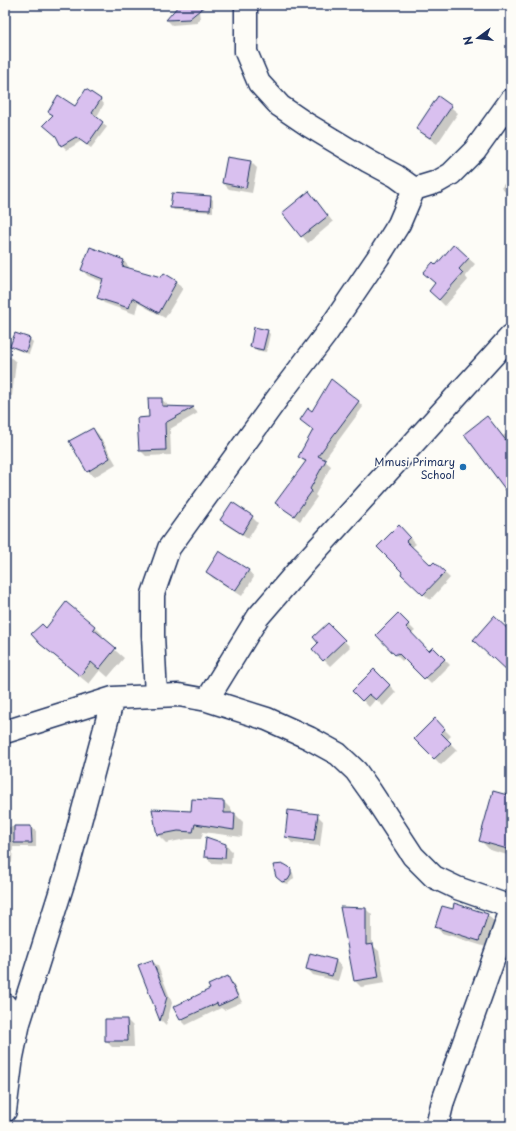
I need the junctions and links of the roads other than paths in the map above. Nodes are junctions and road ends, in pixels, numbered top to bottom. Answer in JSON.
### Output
{"nodes":[{"id":1,"x":246,"y":5,"type":"edge"},
{"id":2,"x":511,"y":100,"type":"edge"},
{"id":3,"x":414,"y":189,"type":"junction"},
{"id":4,"x":511,"y":336,"type":"edge"},
{"id":5,"x":156,"y":696,"type":"junction"},
{"id":6,"x":113,"y":698,"type":"junction"},
{"id":7,"x":207,"y":700,"type":"junction"},
{"id":8,"x":5,"y":732,"type":"edge"},
{"id":9,"x":511,"y":909,"type":"edge"},
{"id":10,"x":5,"y":1005,"type":"edge"},
{"id":11,"x":12,"y":1028,"type":"edge"},
{"id":12,"x":5,"y":1110,"type":"edge"},
{"id":13,"x":437,"y":1126,"type":"edge"}],
"edges":[{"from":1,"to":3,"type":"street"},
{"from":2,"to":3,"type":"street"},
{"from":3,"to":5,"type":"street"},
{"from":4,"to":7,"type":"street"},
{"from":5,"to":6,"type":"street"},
{"from":5,"to":7,"type":"street"},
{"from":6,"to":8,"type":"street"},
{"from":6,"to":11,"type":"street"},
{"from":7,"to":9,"type":"street"},
{"from":9,"to":13,"type":"street"},
{"from":10,"to":11,"type":"street"},
{"from":11,"to":12,"type":"street"}]}
